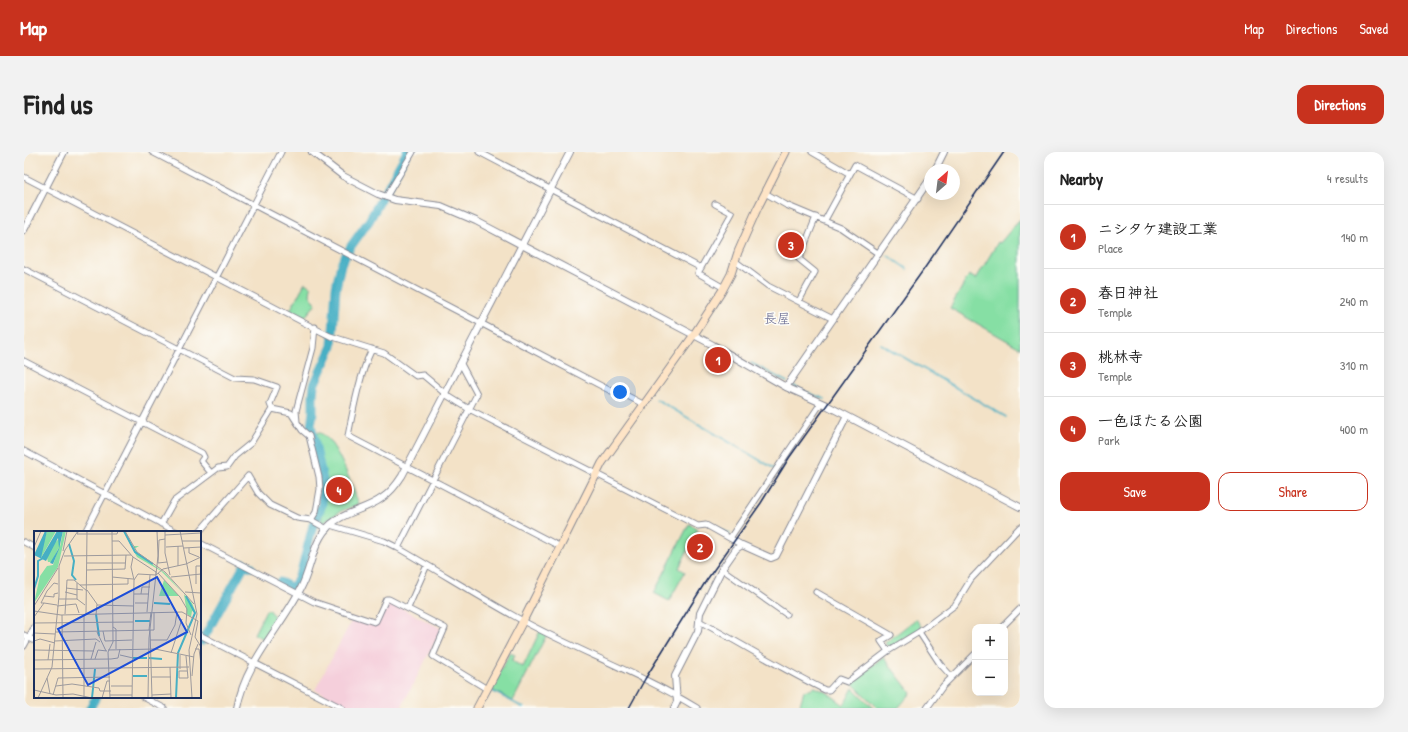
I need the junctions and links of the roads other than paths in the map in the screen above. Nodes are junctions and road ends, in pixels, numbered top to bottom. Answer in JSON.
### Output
{"nodes":[{"id":1,"x":64,"y":152,"type":"edge"},
{"id":2,"x":152,"y":152,"type":"edge"},
{"id":3,"x":281,"y":152,"type":"edge"},
{"id":4,"x":312,"y":152,"type":"edge"},
{"id":5,"x":413,"y":152,"type":"edge"},
{"id":6,"x":479,"y":152,"type":"edge"},
{"id":7,"x":570,"y":152,"type":"edge"},
{"id":8,"x":786,"y":152,"type":"edge"},
{"id":9,"x":812,"y":152,"type":"edge"},
{"id":10,"x":944,"y":152,"type":"edge"},
{"id":11,"x":938,"y":164,"type":"edge"},
{"id":12,"x":850,"y":174,"type":"junction"},
{"id":13,"x":24,"y":177,"type":"edge"},
{"id":14,"x":46,"y":188,"type":"junction"},
{"id":15,"x":924,"y":189,"type":"edge"},
{"id":16,"x":551,"y":190,"type":"junction"},
{"id":17,"x":765,"y":193,"type":"junction"},
{"id":18,"x":386,"y":197,"type":"junction"},
{"id":19,"x":918,"y":199,"type":"junction"},
{"id":20,"x":253,"y":204,"type":"junction"},
{"id":21,"x":715,"y":204,"type":"dead end"},
{"id":22,"x":816,"y":217,"type":"junction"},
{"id":23,"x":825,"y":220,"type":"junction"},
{"id":24,"x":24,"y":230,"type":"edge"},
{"id":25,"x":521,"y":245,"type":"junction"},
{"id":26,"x":879,"y":254,"type":"junction"},
{"id":27,"x":735,"y":261,"type":"junction"},
{"id":28,"x":701,"y":268,"type":"junction"},
{"id":29,"x":24,"y":269,"type":"edge"},
{"id":30,"x":217,"y":276,"type":"junction"},
{"id":31,"x":724,"y":288,"type":"junction"},
{"id":32,"x":799,"y":301,"type":"junction"},
{"id":33,"x":833,"y":319,"type":"junction"},
{"id":34,"x":482,"y":323,"type":"junction"},
{"id":35,"x":315,"y":327,"type":"junction"},
{"id":36,"x":693,"y":336,"type":"junction"},
{"id":37,"x":372,"y":349,"type":"junction"},
{"id":38,"x":179,"y":350,"type":"junction"},
{"id":39,"x":24,"y":361,"type":"edge"},
{"id":40,"x":461,"y":364,"type":"junction"},
{"id":41,"x":786,"y":387,"type":"junction"},
{"id":42,"x":445,"y":393,"type":"junction"},
{"id":43,"x":821,"y":403,"type":"junction"},
{"id":44,"x":643,"y":404,"type":"junction"},
{"id":45,"x":272,"y":409,"type":"junction"},
{"id":46,"x":469,"y":409,"type":"junction"},
{"id":47,"x":847,"y":416,"type":"junction"},
{"id":48,"x":141,"y":422,"type":"junction"},
{"id":49,"x":297,"y":422,"type":"junction"},
{"id":50,"x":24,"y":451,"type":"edge"},
{"id":51,"x":407,"y":467,"type":"junction"},
{"id":52,"x":211,"y":472,"type":"junction"},
{"id":53,"x":596,"y":474,"type":"junction"},
{"id":54,"x":432,"y":481,"type":"junction"},
{"id":55,"x":104,"y":494,"type":"junction"},
{"id":56,"x":1020,"y":507,"type":"edge"},
{"id":57,"x":311,"y":520,"type":"junction"},
{"id":58,"x":161,"y":524,"type":"junction"},
{"id":59,"x":328,"y":527,"type":"junction"},
{"id":60,"x":86,"y":531,"type":"edge"},
{"id":61,"x":175,"y":531,"type":"edge"},
{"id":62,"x":200,"y":531,"type":"edge"},
{"id":63,"x":1019,"y":531,"type":"edge"},
{"id":64,"x":730,"y":538,"type":"junction"},
{"id":65,"x":24,"y":542,"type":"edge"},
{"id":66,"x":201,"y":544,"type":"edge"},
{"id":67,"x":742,"y":545,"type":"junction"},
{"id":68,"x":559,"y":546,"type":"junction"},
{"id":69,"x":34,"y":547,"type":"edge"},
{"id":70,"x":398,"y":548,"type":"junction"},
{"id":71,"x":428,"y":565,"type":"junction"},
{"id":72,"x":722,"y":569,"type":"junction"},
{"id":73,"x":816,"y":592,"type":"dead end"},
{"id":74,"x":298,"y":594,"type":"junction"},
{"id":75,"x":408,"y":608,"type":"junction"},
{"id":76,"x":1020,"y":608,"type":"edge"},
{"id":77,"x":786,"y":614,"type":"dead end"},
{"id":78,"x":523,"y":621,"type":"junction"},
{"id":79,"x":699,"y":621,"type":"junction"},
{"id":80,"x":1005,"y":624,"type":"edge"},
{"id":81,"x":34,"y":627,"type":"edge"},
{"id":82,"x":918,"y":632,"type":"junction"},
{"id":83,"x":26,"y":636,"type":"edge"},
{"id":84,"x":203,"y":636,"type":"edge"},
{"id":85,"x":24,"y":646,"type":"edge"},
{"id":86,"x":888,"y":651,"type":"junction"},
{"id":87,"x":972,"y":657,"type":"edge"},
{"id":88,"x":253,"y":662,"type":"junction"},
{"id":89,"x":952,"y":677,"type":"junction"},
{"id":90,"x":487,"y":688,"type":"junction"},
{"id":91,"x":677,"y":696,"type":"junction"},
{"id":92,"x":145,"y":698,"type":"edge"},
{"id":93,"x":164,"y":708,"type":"edge"},
{"id":94,"x":237,"y":708,"type":"edge"},
{"id":95,"x":342,"y":708,"type":"edge"},
{"id":96,"x":477,"y":708,"type":"edge"},
{"id":97,"x":674,"y":708,"type":"edge"},
{"id":98,"x":697,"y":708,"type":"edge"},
{"id":99,"x":927,"y":708,"type":"edge"}],
"edges":[{"from":1,"to":14,"type":"street"},
{"from":2,"to":20,"type":"street"},
{"from":3,"to":20,"type":"street"},
{"from":4,"to":18,"type":"street"},
{"from":5,"to":18,"type":"street"},
{"from":6,"to":16,"type":"street"},
{"from":7,"to":16,"type":"street"},
{"from":8,"to":17,"type":"main road"},
{"from":9,"to":12,"type":"street"},
{"from":10,"to":11,"type":"street"},
{"from":12,"to":19,"type":"street"},
{"from":12,"to":23,"type":"street"},
{"from":13,"to":14,"type":"street"},
{"from":14,"to":24,"type":"street"},
{"from":14,"to":30,"type":"street"},
{"from":15,"to":19,"type":"street"},
{"from":16,"to":25,"type":"street"},
{"from":16,"to":28,"type":"street"},
{"from":17,"to":22,"type":"street"},
{"from":17,"to":27,"type":"main road"},
{"from":18,"to":25,"type":"street"},
{"from":19,"to":26,"type":"street"},
{"from":20,"to":30,"type":"street"},
{"from":20,"to":34,"type":"street"},
{"from":21,"to":28,"type":"street"},
{"from":22,"to":23,"type":"street"},
{"from":22,"to":32,"type":"street"},
{"from":23,"to":26,"type":"street"},
{"from":25,"to":34,"type":"street"},
{"from":25,"to":36,"type":"street"},
{"from":26,"to":33,"type":"street"},
{"from":27,"to":31,"type":"main road"},
{"from":27,"to":32,"type":"street"},
{"from":28,"to":31,"type":"street"},
{"from":29,"to":38,"type":"street"},
{"from":30,"to":35,"type":"street"},
{"from":30,"to":38,"type":"street"},
{"from":31,"to":36,"type":"main road"},
{"from":32,"to":33,"type":"street"},
{"from":33,"to":41,"type":"street"},
{"from":34,"to":40,"type":"street"},
{"from":34,"to":44,"type":"street"},
{"from":35,"to":37,"type":"street"},
{"from":35,"to":49,"type":"street"},
{"from":36,"to":41,"type":"street"},
{"from":36,"to":44,"type":"main road"},
{"from":37,"to":42,"type":"street"},
{"from":37,"to":51,"type":"street"},
{"from":38,"to":45,"type":"street"},
{"from":38,"to":48,"type":"street"},
{"from":39,"to":48,"type":"street"},
{"from":40,"to":42,"type":"street"},
{"from":40,"to":46,"type":"street"},
{"from":41,"to":43,"type":"street"},
{"from":42,"to":46,"type":"street"},
{"from":42,"to":51,"type":"street"},
{"from":43,"to":47,"type":"street"},
{"from":43,"to":64,"type":"street"},
{"from":44,"to":53,"type":"main road"},
{"from":45,"to":49,"type":"street"},
{"from":45,"to":52,"type":"street"},
{"from":46,"to":53,"type":"street"},
{"from":46,"to":54,"type":"street"},
{"from":47,"to":56,"type":"street"},
{"from":47,"to":67,"type":"street"},
{"from":48,"to":52,"type":"street"},
{"from":48,"to":55,"type":"street"},
{"from":49,"to":57,"type":"street"},
{"from":50,"to":55,"type":"street"},
{"from":51,"to":54,"type":"street"},
{"from":51,"to":59,"type":"street"},
{"from":52,"to":58,"type":"street"},
{"from":53,"to":64,"type":"street"},
{"from":53,"to":68,"type":"main road"},
{"from":54,"to":68,"type":"street"},
{"from":54,"to":70,"type":"street"},
{"from":55,"to":58,"type":"street"},
{"from":55,"to":60,"type":"street"},
{"from":57,"to":59,"type":"street"},
{"from":57,"to":62,"type":"street"},
{"from":58,"to":61,"type":"street"},
{"from":59,"to":70,"type":"street"},
{"from":59,"to":74,"type":"street"},
{"from":63,"to":82,"type":"street"},
{"from":64,"to":67,"type":"street"},
{"from":65,"to":69,"type":"street"},
{"from":66,"to":74,"type":"street"},
{"from":67,"to":72,"type":"street"},
{"from":68,"to":78,"type":"main road"},
{"from":70,"to":71,"type":"street"},
{"from":71,"to":75,"type":"street"},
{"from":71,"to":78,"type":"street"},
{"from":72,"to":77,"type":"street"},
{"from":72,"to":79,"type":"street"},
{"from":73,"to":86,"type":"street"},
{"from":74,"to":75,"type":"street"},
{"from":74,"to":88,"type":"street"},
{"from":75,"to":90,"type":"street"},
{"from":76,"to":80,"type":"street"},
{"from":78,"to":90,"type":"main road"},
{"from":78,"to":91,"type":"street"},
{"from":79,"to":86,"type":"street"},
{"from":79,"to":91,"type":"street"},
{"from":81,"to":83,"type":"street"},
{"from":82,"to":86,"type":"street"},
{"from":82,"to":89,"type":"street"},
{"from":83,"to":85,"type":"street"},
{"from":84,"to":88,"type":"street"},
{"from":87,"to":89,"type":"street"},
{"from":88,"to":94,"type":"street"},
{"from":88,"to":95,"type":"street"},
{"from":89,"to":99,"type":"street"},
{"from":90,"to":96,"type":"main road"},
{"from":91,"to":97,"type":"street"},
{"from":91,"to":98,"type":"street"},
{"from":92,"to":93,"type":"street"}]}
